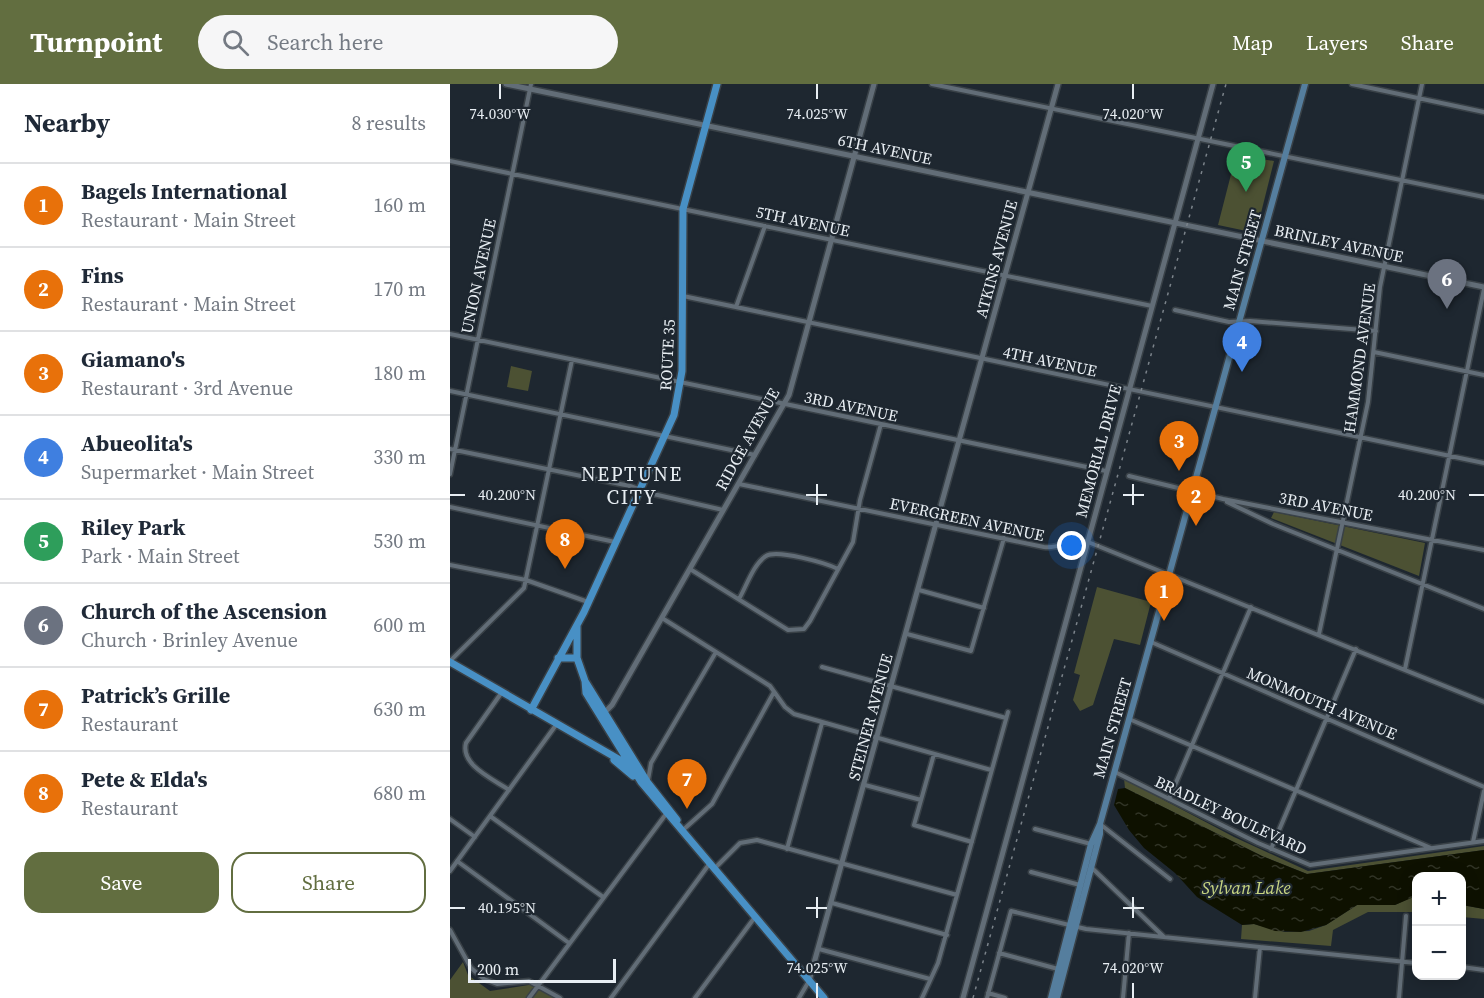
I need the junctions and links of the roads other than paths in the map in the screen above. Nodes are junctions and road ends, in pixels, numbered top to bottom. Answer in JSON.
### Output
{"nodes":[{"id":1,"x":506,"y":84,"type":"edge"},
{"id":2,"x":717,"y":84,"type":"edge"},
{"id":3,"x":874,"y":84,"type":"edge"},
{"id":4,"x":932,"y":84,"type":"edge"},
{"id":5,"x":1058,"y":84,"type":"edge"},
{"id":6,"x":1213,"y":84,"type":"edge"},
{"id":7,"x":1305,"y":84,"type":"edge"},
{"id":8,"x":1352,"y":84,"type":"edge"},
{"id":9,"x":1422,"y":84,"type":"edge"},
{"id":10,"x":530,"y":86,"type":"edge"},
{"id":11,"x":1419,"y":98,"type":"junction"},
{"id":12,"x":1051,"y":109,"type":"junction"},
{"id":13,"x":1484,"y":112,"type":"edge"},
{"id":14,"x":706,"y":125,"type":"junction"},
{"id":15,"x":1201,"y":140,"type":"junction"},
{"id":16,"x":855,"y":156,"type":"junction"},
{"id":17,"x":1285,"y":156,"type":"junction"},
{"id":18,"x":450,"y":161,"type":"edge"},
{"id":19,"x":512,"y":173,"type":"junction"},
{"id":20,"x":1402,"y":180,"type":"junction"},
{"id":21,"x":1028,"y":192,"type":"junction"},
{"id":22,"x":1484,"y":197,"type":"edge"},
{"id":23,"x":683,"y":209,"type":"junction"},
{"id":24,"x":1175,"y":223,"type":"junction"},
{"id":25,"x":1188,"y":225,"type":"joint"},
{"id":26,"x":765,"y":226,"type":"junction"},
{"id":27,"x":831,"y":239,"type":"junction"},
{"id":28,"x":1262,"y":241,"type":"junction"},
{"id":29,"x":1384,"y":266,"type":"junction"},
{"id":30,"x":1005,"y":275,"type":"junction"},
{"id":31,"x":1484,"y":288,"type":"edge"},
{"id":32,"x":682,"y":296,"type":"junction"},
{"id":33,"x":1152,"y":306,"type":"junction"},
{"id":34,"x":736,"y":307,"type":"junction"},
{"id":35,"x":1175,"y":310,"type":"dead end"},
{"id":36,"x":1239,"y":321,"type":"junction"},
{"id":37,"x":809,"y":322,"type":"junction"},
{"id":38,"x":1376,"y":331,"type":"junction"},
{"id":39,"x":450,"y":334,"type":"edge"},
{"id":40,"x":478,"y":340,"type":"junction"},
{"id":41,"x":1374,"y":352,"type":"junction"},
{"id":42,"x":983,"y":358,"type":"junction"},
{"id":43,"x":572,"y":360,"type":"junction"},
{"id":44,"x":1467,"y":371,"type":"junction"},
{"id":45,"x":1484,"y":375,"type":"edge"},
{"id":46,"x":681,"y":382,"type":"junction"},
{"id":47,"x":1129,"y":389,"type":"junction"},
{"id":48,"x":450,"y":391,"type":"edge"},
{"id":49,"x":466,"y":394,"type":"junction"},
{"id":50,"x":784,"y":404,"type":"junction"},
{"id":51,"x":1215,"y":407,"type":"junction"},
{"id":52,"x":561,"y":414,"type":"junction"},
{"id":53,"x":881,"y":424,"type":"junction"},
{"id":54,"x":664,"y":435,"type":"junction"},
{"id":55,"x":1360,"y":437,"type":"junction"},
{"id":56,"x":960,"y":441,"type":"junction"},
{"id":57,"x":452,"y":449,"type":"edge"},
{"id":58,"x":755,"y":455,"type":"junction"},
{"id":59,"x":1449,"y":455,"type":"junction"},
{"id":60,"x":1484,"y":463,"type":"edge"},
{"id":61,"x":549,"y":470,"type":"junction"},
{"id":62,"x":1106,"y":471,"type":"junction"},
{"id":63,"x":450,"y":474,"type":"edge"},
{"id":64,"x":1129,"y":476,"type":"dead end"},
{"id":65,"x":738,"y":484,"type":"junction"},
{"id":66,"x":639,"y":490,"type":"junction"},
{"id":67,"x":1192,"y":490,"type":"junction"},
{"id":68,"x":1223,"y":500,"type":"junction"},
{"id":69,"x":450,"y":507,"type":"edge"},
{"id":70,"x":859,"y":509,"type":"junction"},
{"id":71,"x":723,"y":510,"type":"junction"},
{"id":72,"x":1343,"y":521,"type":"junction"},
{"id":73,"x":538,"y":525,"type":"junction"},
{"id":74,"x":937,"y":525,"type":"junction"},
{"id":75,"x":1004,"y":538,"type":"junction"},
{"id":76,"x":1431,"y":540,"type":"junction"},
{"id":77,"x":615,"y":542,"type":"junction"},
{"id":78,"x":1088,"y":542,"type":"junction"},
{"id":79,"x":1337,"y":550,"type":"junction"},
{"id":80,"x":1484,"y":550,"type":"edge"},
{"id":81,"x":450,"y":565,"type":"edge"},
{"id":82,"x":690,"y":569,"type":"junction"},
{"id":83,"x":838,"y":569,"type":"junction"},
{"id":84,"x":1169,"y":574,"type":"junction"},
{"id":85,"x":526,"y":580,"type":"junction"},
{"id":86,"x":1422,"y":584,"type":"junction"},
{"id":87,"x":919,"y":590,"type":"junction"},
{"id":88,"x":739,"y":599,"type":"junction"},
{"id":89,"x":588,"y":602,"type":"junction"},
{"id":90,"x":1251,"y":607,"type":"junction"},
{"id":91,"x":984,"y":608,"type":"junction"},
{"id":92,"x":1484,"y":609,"type":"edge"},
{"id":93,"x":662,"y":618,"type":"junction"},
{"id":94,"x":577,"y":625,"type":"junction"},
{"id":95,"x":907,"y":634,"type":"junction"},
{"id":96,"x":1319,"y":634,"type":"junction"},
{"id":97,"x":1150,"y":642,"type":"junction"},
{"id":98,"x":1356,"y":649,"type":"junction"},
{"id":99,"x":716,"y":652,"type":"junction"},
{"id":100,"x":558,"y":658,"type":"junction"},
{"id":101,"x":577,"y":658,"type":"junction"},
{"id":102,"x":450,"y":661,"type":"edge"},
{"id":103,"x":822,"y":667,"type":"dead end"},
{"id":104,"x":1405,"y":669,"type":"junction"},
{"id":105,"x":1223,"y":673,"type":"junction"},
{"id":106,"x":585,"y":681,"type":"junction"},
{"id":107,"x":892,"y":686,"type":"junction"},
{"id":108,"x":502,"y":692,"type":"junction"},
{"id":109,"x":774,"y":692,"type":"junction"},
{"id":110,"x":1484,"y":702,"type":"edge"},
{"id":111,"x":531,"y":710,"type":"junction"},
{"id":112,"x":1008,"y":711,"type":"dead end"},
{"id":113,"x":605,"y":712,"type":"junction"},
{"id":114,"x":1006,"y":718,"type":"junction"},
{"id":115,"x":1327,"y":718,"type":"junction"},
{"id":116,"x":1128,"y":719,"type":"junction"},
{"id":117,"x":822,"y":723,"type":"junction"},
{"id":118,"x":556,"y":724,"type":"junction"},
{"id":119,"x":878,"y":739,"type":"junction"},
{"id":120,"x":1192,"y":746,"type":"junction"},
{"id":121,"x":605,"y":753,"type":"junction"},
{"id":122,"x":934,"y":754,"type":"junction"},
{"id":123,"x":651,"y":764,"type":"junction"},
{"id":124,"x":629,"y":765,"type":"junction"},
{"id":125,"x":638,"y":767,"type":"junction"},
{"id":126,"x":992,"y":770,"type":"junction"},
{"id":127,"x":1114,"y":771,"type":"junction"},
{"id":128,"x":645,"y":783,"type":"junction"},
{"id":129,"x":865,"y":785,"type":"junction"},
{"id":130,"x":1484,"y":787,"type":"edge"},
{"id":131,"x":509,"y":790,"type":"junction"},
{"id":132,"x":1296,"y":791,"type":"junction"},
{"id":133,"x":1484,"y":791,"type":"edge"},
{"id":134,"x":1169,"y":799,"type":"junction"},
{"id":135,"x":921,"y":800,"type":"junction"},
{"id":136,"x":666,"y":814,"type":"junction"},
{"id":137,"x":490,"y":816,"type":"junction"},
{"id":138,"x":450,"y":819,"type":"edge"},
{"id":139,"x":1100,"y":824,"type":"junction"},
{"id":140,"x":1035,"y":829,"type":"dead end"},
{"id":141,"x":683,"y":830,"type":"junction"},
{"id":142,"x":475,"y":837,"type":"junction"},
{"id":143,"x":1484,"y":841,"type":"edge"},
{"id":144,"x":972,"y":842,"type":"junction"},
{"id":145,"x":1473,"y":842,"type":"junction"},
{"id":146,"x":1094,"y":844,"type":"junction"},
{"id":147,"x":1432,"y":848,"type":"junction"},
{"id":148,"x":788,"y":849,"type":"junction"},
{"id":149,"x":1271,"y":849,"type":"junction"},
{"id":150,"x":457,"y":861,"type":"junction"},
{"id":151,"x":843,"y":864,"type":"junction"},
{"id":152,"x":712,"y":865,"type":"junction"},
{"id":153,"x":1091,"y":868,"type":"junction"},
{"id":154,"x":450,"y":871,"type":"edge"},
{"id":155,"x":1031,"y":872,"type":"dead end"},
{"id":156,"x":1170,"y":879,"type":"dead end"},
{"id":157,"x":1080,"y":885,"type":"junction"},
{"id":158,"x":957,"y":895,"type":"junction"},
{"id":159,"x":603,"y":897,"type":"junction"},
{"id":160,"x":832,"y":903,"type":"junction"},
{"id":161,"x":755,"y":916,"type":"junction"},
{"id":162,"x":1406,"y":916,"type":"dead end"},
{"id":163,"x":1072,"y":927,"type":"junction"},
{"id":164,"x":450,"y":930,"type":"edge"},
{"id":165,"x":1130,"y":933,"type":"junction"},
{"id":166,"x":947,"y":935,"type":"junction"},
{"id":167,"x":1164,"y":937,"type":"junction"},
{"id":168,"x":569,"y":943,"type":"junction"},
{"id":169,"x":1260,"y":947,"type":"junction"},
{"id":170,"x":819,"y":949,"type":"junction"},
{"id":171,"x":999,"y":953,"type":"junction"},
{"id":172,"x":1402,"y":961,"type":"junction"},
{"id":173,"x":1412,"y":962,"type":"edge"},
{"id":174,"x":1466,"y":968,"type":"edge"},
{"id":175,"x":1058,"y":969,"type":"junction"},
{"id":176,"x":1484,"y":970,"type":"edge"},
{"id":177,"x":930,"y":979,"type":"junction"},
{"id":178,"x":809,"y":981,"type":"junction"},
{"id":179,"x":537,"y":985,"type":"junction"},
{"id":180,"x":987,"y":996,"type":"edge"},
{"id":181,"x":529,"y":998,"type":"edge"},
{"id":182,"x":560,"y":998,"type":"edge"},
{"id":183,"x":611,"y":998,"type":"edge"},
{"id":184,"x":695,"y":998,"type":"edge"},
{"id":185,"x":799,"y":998,"type":"edge"},
{"id":186,"x":824,"y":998,"type":"edge"},
{"id":187,"x":922,"y":998,"type":"edge"},
{"id":188,"x":963,"y":998,"type":"edge"},
{"id":189,"x":1005,"y":998,"type":"edge"},
{"id":190,"x":1051,"y":998,"type":"edge"},
{"id":191,"x":1057,"y":998,"type":"edge"},
{"id":192,"x":1123,"y":998,"type":"edge"},
{"id":193,"x":1255,"y":998,"type":"edge"},
{"id":194,"x":1398,"y":998,"type":"edge"}],
"edges":[{"from":1,"to":10,"type":"street","name":"6TH AVENUE"},
{"from":2,"to":14,"type":"main road","name":"ROUTE 35"},
{"from":3,"to":16,"type":"street","name":"RIDGE AVENUE"},
{"from":4,"to":12,"type":"street"},
{"from":5,"to":12,"type":"street","name":"ATKINS AVENUE"},
{"from":6,"to":15,"type":"street","name":"MEMORIAL DRIVE"},
{"from":7,"to":17,"type":"main road","name":"MAIN STREET"},
{"from":8,"to":11,"type":"street"},
{"from":9,"to":11,"type":"street","name":"HAMMOND AVENUE"},
{"from":10,"to":14,"type":"street","name":"6TH AVENUE"},
{"from":10,"to":19,"type":"street","name":"UNION AVENUE"},
{"from":11,"to":13,"type":"street"},
{"from":11,"to":20,"type":"street","name":"HAMMOND AVENUE"},
{"from":12,"to":15,"type":"street"},
{"from":12,"to":21,"type":"street","name":"ATKINS AVENUE"},
{"from":14,"to":16,"type":"street","name":"6TH AVENUE"},
{"from":14,"to":23,"type":"main road","name":"ROUTE 35"},
{"from":15,"to":17,"type":"street"},
{"from":15,"to":24,"type":"street","name":"MEMORIAL DRIVE"},
{"from":16,"to":21,"type":"street","name":"6TH AVENUE"},
{"from":16,"to":27,"type":"street","name":"RIDGE AVENUE"},
{"from":17,"to":20,"type":"street"},
{"from":17,"to":28,"type":"main road","name":"MAIN STREET"},
{"from":18,"to":19,"type":"street","name":"5TH AVENUE"},
{"from":19,"to":23,"type":"street","name":"5TH AVENUE"},
{"from":19,"to":40,"type":"street","name":"UNION AVENUE"},
{"from":20,"to":22,"type":"street"},
{"from":20,"to":29,"type":"street","name":"HAMMOND AVENUE"},
{"from":21,"to":24,"type":"street","name":"6TH AVENUE"},
{"from":21,"to":30,"type":"street","name":"ATKINS AVENUE"},
{"from":23,"to":26,"type":"street","name":"5TH AVENUE"},
{"from":23,"to":32,"type":"main road","name":"ROUTE 35"},
{"from":24,"to":25,"type":"street","name":"6TH AVENUE"},
{"from":24,"to":33,"type":"street","name":"MEMORIAL DRIVE"},
{"from":25,"to":28,"type":"street","name":"BRINLEY AVENUE"},
{"from":26,"to":27,"type":"street","name":"5TH AVENUE"},
{"from":26,"to":34,"type":"street"},
{"from":27,"to":30,"type":"street","name":"5TH AVENUE"},
{"from":27,"to":37,"type":"street","name":"RIDGE AVENUE"},
{"from":28,"to":29,"type":"street","name":"BRINLEY AVENUE"},
{"from":28,"to":36,"type":"main road","name":"MAIN STREET"},
{"from":29,"to":31,"type":"street","name":"BRINLEY AVENUE"},
{"from":29,"to":38,"type":"street","name":"HAMMOND AVENUE"},
{"from":30,"to":33,"type":"street","name":"5TH AVENUE"},
{"from":30,"to":42,"type":"street","name":"ATKINS AVENUE"},
{"from":31,"to":44,"type":"street"},
{"from":32,"to":34,"type":"street","name":"4TH AVENUE"},
{"from":32,"to":46,"type":"main road","name":"ROUTE 35"},
{"from":33,"to":47,"type":"street","name":"MEMORIAL DRIVE"},
{"from":34,"to":37,"type":"street","name":"4TH AVENUE"},
{"from":35,"to":36,"type":"street"},
{"from":36,"to":38,"type":"street"},
{"from":36,"to":51,"type":"main road","name":"MAIN STREET"},
{"from":37,"to":42,"type":"street","name":"4TH AVENUE"},
{"from":37,"to":50,"type":"street","name":"RIDGE AVENUE"},
{"from":38,"to":41,"type":"street","name":"HAMMOND AVENUE"},
{"from":39,"to":40,"type":"street","name":"3RD AVENUE"},
{"from":40,"to":43,"type":"street","name":"3RD AVENUE"},
{"from":40,"to":49,"type":"street","name":"UNION AVENUE"},
{"from":41,"to":44,"type":"street"},
{"from":41,"to":55,"type":"street","name":"HAMMOND AVENUE"},
{"from":42,"to":47,"type":"street","name":"4TH AVENUE"},
{"from":42,"to":56,"type":"street","name":"ATKINS AVENUE"},
{"from":43,"to":46,"type":"street","name":"3RD AVENUE"},
{"from":43,"to":52,"type":"street"},
{"from":44,"to":45,"type":"street"},
{"from":44,"to":59,"type":"street"},
{"from":46,"to":50,"type":"street","name":"3RD AVENUE"},
{"from":46,"to":54,"type":"main road","name":"ROUTE 35"},
{"from":47,"to":51,"type":"street","name":"4TH AVENUE"},
{"from":47,"to":62,"type":"street","name":"MEMORIAL DRIVE"},
{"from":48,"to":49,"type":"street"},
{"from":49,"to":52,"type":"street"},
{"from":49,"to":57,"type":"street","name":"UNION AVENUE"},
{"from":50,"to":53,"type":"street","name":"3RD AVENUE"},
{"from":50,"to":58,"type":"street","name":"RIDGE AVENUE"},
{"from":51,"to":55,"type":"street","name":"4TH AVENUE"},
{"from":51,"to":67,"type":"main road","name":"MAIN STREET"},
{"from":52,"to":54,"type":"street"},
{"from":52,"to":61,"type":"street"},
{"from":53,"to":56,"type":"street","name":"3RD AVENUE"},
{"from":53,"to":70,"type":"street"},
{"from":54,"to":58,"type":"street"},
{"from":54,"to":66,"type":"main road","name":"ROUTE 35"},
{"from":55,"to":59,"type":"street","name":"4TH AVENUE"},
{"from":55,"to":72,"type":"street","name":"HAMMOND AVENUE"},
{"from":56,"to":62,"type":"street","name":"3RD AVENUE"},
{"from":56,"to":74,"type":"street","name":"STEINER AVENUE"},
{"from":57,"to":61,"type":"street"},
{"from":57,"to":63,"type":"street","name":"UNION AVENUE"},
{"from":58,"to":65,"type":"street","name":"RIDGE AVENUE"},
{"from":59,"to":60,"type":"street","name":"4TH AVENUE"},
{"from":59,"to":76,"type":"street"},
{"from":61,"to":66,"type":"street"},
{"from":61,"to":73,"type":"street"},
{"from":62,"to":78,"type":"street","name":"MEMORIAL DRIVE"},
{"from":64,"to":67,"type":"street","name":"3RD AVENUE"},
{"from":65,"to":70,"type":"street","name":"EVERGREEN AVENUE"},
{"from":65,"to":71,"type":"street","name":"RIDGE AVENUE"},
{"from":66,"to":71,"type":"street"},
{"from":66,"to":77,"type":"main road","name":"ROUTE 35"},
{"from":67,"to":68,"type":"street","name":"3RD AVENUE"},
{"from":67,"to":84,"type":"main road","name":"MAIN STREET"},
{"from":68,"to":72,"type":"street","name":"3RD AVENUE"},
{"from":68,"to":79,"type":"street"},
{"from":69,"to":73,"type":"street"},
{"from":70,"to":74,"type":"street","name":"EVERGREEN AVENUE"},
{"from":70,"to":83,"type":"street"},
{"from":71,"to":82,"type":"street","name":"RIDGE AVENUE"},
{"from":72,"to":76,"type":"street","name":"3RD AVENUE"},
{"from":72,"to":79,"type":"street","name":"HAMMOND AVENUE"},
{"from":73,"to":77,"type":"street"},
{"from":73,"to":85,"type":"street"},
{"from":74,"to":75,"type":"street","name":"EVERGREEN AVENUE"},
{"from":74,"to":87,"type":"street","name":"STEINER AVENUE"},
{"from":75,"to":78,"type":"street","name":"EVERGREEN AVENUE"},
{"from":75,"to":91,"type":"street"},
{"from":76,"to":80,"type":"street","name":"3RD AVENUE"},
{"from":76,"to":86,"type":"street"},
{"from":77,"to":89,"type":"main road","name":"ROUTE 35"},
{"from":78,"to":84,"type":"street","name":"EVERGREEN AVENUE"},
{"from":78,"to":188,"type":"street","name":"MEMORIAL DRIVE"},
{"from":79,"to":86,"type":"street"},
{"from":79,"to":96,"type":"street","name":"HAMMOND AVENUE"},
{"from":81,"to":85,"type":"street"},
{"from":82,"to":88,"type":"street"},
{"from":82,"to":93,"type":"street","name":"RIDGE AVENUE"},
{"from":83,"to":88,"type":"street"},
{"from":83,"to":88,"type":"street"},
{"from":84,"to":90,"type":"street","name":"EVERGREEN AVENUE"},
{"from":84,"to":97,"type":"main road","name":"MAIN STREET"},
{"from":85,"to":89,"type":"street"},
{"from":85,"to":102,"type":"street"},
{"from":86,"to":92,"type":"street"},
{"from":86,"to":104,"type":"street"},
{"from":87,"to":91,"type":"street"},
{"from":87,"to":95,"type":"street","name":"STEINER AVENUE"},
{"from":89,"to":94,"type":"main road","name":"ROUTE 35"},
{"from":90,"to":96,"type":"street","name":"EVERGREEN AVENUE"},
{"from":90,"to":105,"type":"street"},
{"from":91,"to":95,"type":"street"},
{"from":93,"to":99,"type":"street"},
{"from":93,"to":113,"type":"street","name":"RIDGE AVENUE"},
{"from":94,"to":100,"type":"main road"},
{"from":94,"to":101,"type":"main road","name":"ROUTE 35"},
{"from":95,"to":107,"type":"street","name":"STEINER AVENUE"},
{"from":96,"to":98,"type":"street","name":"EVERGREEN AVENUE"},
{"from":97,"to":105,"type":"street","name":"MONMOUTH AVENUE"},
{"from":97,"to":116,"type":"main road","name":"MAIN STREET"},
{"from":98,"to":104,"type":"street","name":"EVERGREEN AVENUE"},
{"from":98,"to":115,"type":"street"},
{"from":99,"to":109,"type":"street"},
{"from":99,"to":123,"type":"street"},
{"from":100,"to":101,"type":"main road"},
{"from":100,"to":111,"type":"main road"},
{"from":101,"to":106,"type":"main road","name":"ROUTE 35"},
{"from":102,"to":108,"type":"main road"},
{"from":103,"to":107,"type":"street"},
{"from":104,"to":110,"type":"street","name":"EVERGREEN AVENUE"},
{"from":105,"to":115,"type":"street","name":"MONMOUTH AVENUE"},
{"from":105,"to":120,"type":"street"},
{"from":106,"to":113,"type":"main road"},
{"from":106,"to":124,"type":"main road"},
{"from":107,"to":114,"type":"street"},
{"from":107,"to":119,"type":"street","name":"STEINER AVENUE"},
{"from":108,"to":111,"type":"main road"},
{"from":108,"to":131,"type":"street"},
{"from":109,"to":117,"type":"street"},
{"from":109,"to":141,"type":"street"},
{"from":111,"to":118,"type":"main road"},
{"from":112,"to":114,"type":"street"},
{"from":113,"to":125,"type":"main road"},
{"from":114,"to":126,"type":"street"},
{"from":115,"to":130,"type":"street","name":"MONMOUTH AVENUE"},
{"from":115,"to":132,"type":"street"},
{"from":116,"to":120,"type":"street"},
{"from":116,"to":127,"type":"main road","name":"MAIN STREET"},
{"from":117,"to":119,"type":"street"},
{"from":117,"to":148,"type":"street"},
{"from":118,"to":121,"type":"main road"},
{"from":118,"to":131,"type":"street"},
{"from":119,"to":122,"type":"street"},
{"from":119,"to":129,"type":"street","name":"STEINER AVENUE"},
{"from":120,"to":132,"type":"street"},
{"from":120,"to":134,"type":"street"},
{"from":121,"to":124,"type":"main road"},
{"from":121,"to":128,"type":"main road"},
{"from":122,"to":126,"type":"street"},
{"from":122,"to":135,"type":"street"},
{"from":123,"to":125,"type":"street"},
{"from":123,"to":128,"type":"street"},
{"from":124,"to":128,"type":"main road"},
{"from":125,"to":128,"type":"main road"},
{"from":126,"to":144,"type":"street"},
{"from":127,"to":134,"type":"street","name":"BRADLEY BOULEVARD"},
{"from":127,"to":139,"type":"main road","name":"MAIN STREET"},
{"from":128,"to":136,"type":"main road"},
{"from":128,"to":141,"type":"main road"},
{"from":129,"to":135,"type":"street"},
{"from":129,"to":151,"type":"street","name":"STEINER AVENUE"},
{"from":131,"to":137,"type":"street"},
{"from":132,"to":147,"type":"street"},
{"from":132,"to":149,"type":"street"},
{"from":133,"to":145,"type":"street"},
{"from":134,"to":149,"type":"street","name":"BRADLEY BOULEVARD"},
{"from":135,"to":144,"type":"street"},
{"from":136,"to":141,"type":"main road"},
{"from":136,"to":159,"type":"street"},
{"from":137,"to":142,"type":"street"},
{"from":137,"to":159,"type":"street"},
{"from":138,"to":142,"type":"street"},
{"from":139,"to":146,"type":"main road","name":"MAIN STREET"},
{"from":139,"to":156,"type":"street"},
{"from":140,"to":146,"type":"street"},
{"from":141,"to":152,"type":"main road"},
{"from":142,"to":150,"type":"street"},
{"from":143,"to":145,"type":"street","name":"BRADLEY BOULEVARD"},
{"from":144,"to":158,"type":"street"},
{"from":145,"to":147,"type":"street","name":"BRADLEY BOULEVARD"},
{"from":146,"to":153,"type":"main road","name":"MAIN STREET"},
{"from":146,"to":157,"type":"main road","name":"MAIN STREET"},
{"from":147,"to":149,"type":"street","name":"BRADLEY BOULEVARD"},
{"from":148,"to":151,"type":"street"},
{"from":148,"to":152,"type":"street"},
{"from":150,"to":154,"type":"street"},
{"from":150,"to":168,"type":"street"},
{"from":151,"to":158,"type":"street"},
{"from":151,"to":160,"type":"street","name":"STEINER AVENUE"},
{"from":152,"to":161,"type":"main road"},
{"from":152,"to":183,"type":"street"},
{"from":153,"to":163,"type":"main road","name":"MAIN STREET"},
{"from":153,"to":167,"type":"street"},
{"from":155,"to":157,"type":"street"},
{"from":157,"to":163,"type":"main road","name":"MAIN STREET"},
{"from":158,"to":166,"type":"street"},
{"from":159,"to":168,"type":"street"},
{"from":160,"to":166,"type":"street"},
{"from":160,"to":170,"type":"street","name":"STEINER AVENUE"},
{"from":161,"to":178,"type":"main road"},
{"from":161,"to":184,"type":"street"},
{"from":162,"to":172,"type":"street"},
{"from":163,"to":165,"type":"street"},
{"from":163,"to":171,"type":"street"},
{"from":163,"to":175,"type":"main road","name":"MAIN STREET"},
{"from":163,"to":191,"type":"main road","name":"MAIN STREET"},
{"from":164,"to":179,"type":"street"},
{"from":165,"to":167,"type":"street"},
{"from":165,"to":192,"type":"street"},
{"from":166,"to":177,"type":"street"},
{"from":167,"to":169,"type":"street"},
{"from":168,"to":179,"type":"street"},
{"from":169,"to":172,"type":"street"},
{"from":169,"to":193,"type":"street"},
{"from":170,"to":177,"type":"street"},
{"from":170,"to":178,"type":"street","name":"STEINER AVENUE"},
{"from":171,"to":175,"type":"street"},
{"from":171,"to":180,"type":"street"},
{"from":172,"to":173,"type":"street"},
{"from":172,"to":194,"type":"street"},
{"from":174,"to":176,"type":"street"},
{"from":175,"to":190,"type":"main road","name":"MAIN STREET"},
{"from":177,"to":187,"type":"street"},
{"from":178,"to":185,"type":"street","name":"STEINER AVENUE"},
{"from":178,"to":186,"type":"main road"},
{"from":179,"to":181,"type":"street"},
{"from":179,"to":182,"type":"street"},
{"from":180,"to":189,"type":"street"}]}
